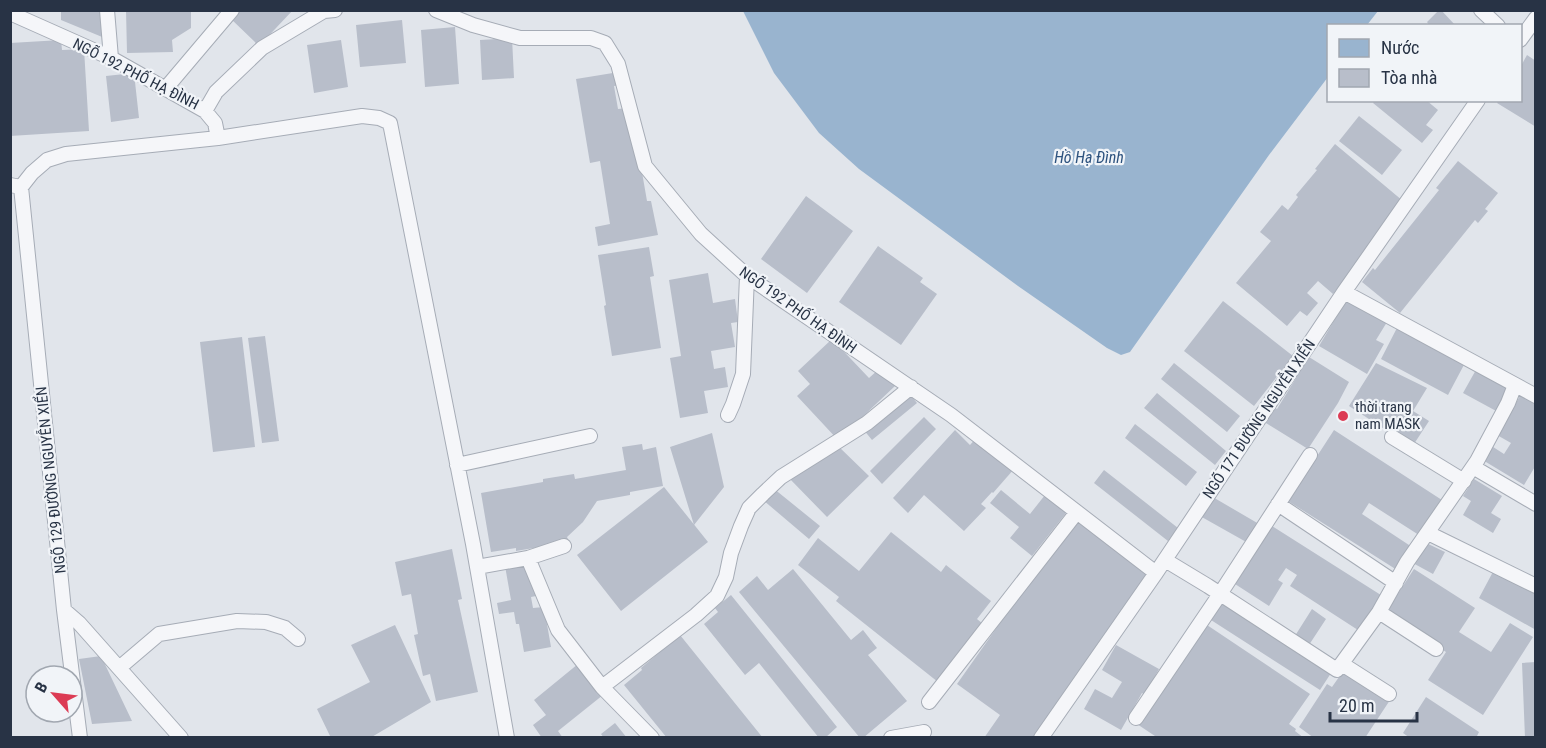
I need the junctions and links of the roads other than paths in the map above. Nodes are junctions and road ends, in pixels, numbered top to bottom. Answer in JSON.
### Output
{"nodes":[{"id":1,"x":107,"y":10,"type":"edge"},
{"id":2,"x":232,"y":10,"type":"edge"},
{"id":3,"x":335,"y":10,"type":"edge"},
{"id":4,"x":436,"y":10,"type":"edge"},
{"id":5,"x":1481,"y":10,"type":"edge"},
{"id":6,"x":10,"y":13,"type":"edge"},
{"id":7,"x":1536,"y":18,"type":"edge"},
{"id":8,"x":1496,"y":24,"type":"edge"},
{"id":9,"x":1522,"y":39,"type":"edge"},
{"id":10,"x":111,"y":58,"type":"junction"},
{"id":11,"x":166,"y":88,"type":"junction"},
{"id":12,"x":1477,"y":102,"type":"edge"},
{"id":13,"x":205,"y":111,"type":"junction"},
{"id":14,"x":218,"y":138,"type":"junction"},
{"id":15,"x":16,"y":186,"type":"edge"},
{"id":16,"x":747,"y":276,"type":"junction"},
{"id":17,"x":1344,"y":292,"type":"junction"},
{"id":18,"x":1515,"y":385,"type":"junction"},
{"id":19,"x":911,"y":387,"type":"junction"},
{"id":20,"x":1536,"y":396,"type":"edge"},
{"id":21,"x":728,"y":415,"type":"dead end"},
{"id":22,"x":590,"y":436,"type":"dead end"},
{"id":23,"x":1392,"y":437,"type":"dead end"},
{"id":24,"x":1310,"y":455,"type":"dead end"},
{"id":25,"x":457,"y":465,"type":"junction"},
{"id":26,"x":1473,"y":467,"type":"junction"},
{"id":27,"x":1464,"y":481,"type":"junction"},
{"id":28,"x":1278,"y":504,"type":"junction"},
{"id":29,"x":1536,"y":504,"type":"edge"},
{"id":30,"x":1077,"y":512,"type":"junction"},
{"id":31,"x":1428,"y":533,"type":"junction"},
{"id":32,"x":564,"y":546,"type":"dead end"},
{"id":33,"x":528,"y":558,"type":"junction"},
{"id":34,"x":1165,"y":561,"type":"junction"},
{"id":35,"x":477,"y":567,"type":"junction"},
{"id":36,"x":1156,"y":573,"type":"junction"},
{"id":37,"x":1396,"y":583,"type":"junction"},
{"id":38,"x":1536,"y":586,"type":"edge"},
{"id":39,"x":1220,"y":594,"type":"junction"},
{"id":40,"x":64,"y":610,"type":"junction"},
{"id":41,"x":1379,"y":612,"type":"junction"},
{"id":42,"x":298,"y":639,"type":"dead end"},
{"id":43,"x":1436,"y":649,"type":"dead end"},
{"id":44,"x":1342,"y":664,"type":"junction"},
{"id":45,"x":119,"y":668,"type":"junction"},
{"id":46,"x":602,"y":687,"type":"junction"},
{"id":47,"x":1389,"y":694,"type":"dead end"},
{"id":48,"x":929,"y":702,"type":"dead end"},
{"id":49,"x":1136,"y":718,"type":"dead end"},
{"id":50,"x":924,"y":732,"type":"dead end"},
{"id":51,"x":80,"y":738,"type":"edge"},
{"id":52,"x":182,"y":738,"type":"edge"},
{"id":53,"x":507,"y":738,"type":"edge"},
{"id":54,"x":652,"y":738,"type":"edge"},
{"id":55,"x":891,"y":738,"type":"edge"},
{"id":56,"x":1041,"y":738,"type":"edge"}],
"edges":[{"from":1,"to":10,"type":"lane"},
{"from":2,"to":11,"type":"lane"},
{"from":3,"to":13,"type":"lane","name":"NGÕ 192 PHỐ HẠ ĐÌNH"},
{"from":4,"to":16,"type":"lane","name":"NGÕ 192 PHỐ HẠ ĐÌNH"},
{"from":5,"to":8,"type":"lane"},
{"from":6,"to":10,"type":"lane","name":"NGÕ 192 PHỐ HẠ ĐÌNH"},
{"from":7,"to":9,"type":"lane"},
{"from":10,"to":11,"type":"lane","name":"NGÕ 192 PHỐ HẠ ĐÌNH"},
{"from":11,"to":13,"type":"lane","name":"NGÕ 192 PHỐ HẠ ĐÌNH"},
{"from":12,"to":17,"type":"lane","name":"NGÕ 171 ĐƯỜNG NGUYỄN XIỂN"},
{"from":13,"to":14,"type":"lane"},
{"from":14,"to":15,"type":"lane"},
{"from":14,"to":25,"type":"lane"},
{"from":15,"to":40,"type":"lane","name":"NGÕ 129 ĐƯỜNG NGUYỄN XIỂN"},
{"from":16,"to":19,"type":"lane","name":"NGÕ 192 PHỐ HẠ ĐÌNH"},
{"from":16,"to":21,"type":"lane"},
{"from":17,"to":18,"type":"lane"},
{"from":17,"to":34,"type":"lane","name":"NGÕ 171 ĐƯỜNG NGUYỄN XIỂN"},
{"from":18,"to":20,"type":"lane"},
{"from":18,"to":26,"type":"lane"},
{"from":19,"to":30,"type":"lane","name":"NGÕ 192 PHỐ HẠ ĐÌNH"},
{"from":19,"to":46,"type":"lane"},
{"from":22,"to":25,"type":"lane"},
{"from":23,"to":27,"type":"lane"},
{"from":24,"to":28,"type":"lane"},
{"from":25,"to":35,"type":"lane"},
{"from":26,"to":27,"type":"lane"},
{"from":26,"to":29,"type":"lane"},
{"from":27,"to":31,"type":"lane"},
{"from":28,"to":37,"type":"lane"},
{"from":28,"to":39,"type":"lane"},
{"from":30,"to":36,"type":"lane","name":"NGÕ 192 PHỐ HẠ ĐÌNH"},
{"from":30,"to":48,"type":"lane"},
{"from":31,"to":37,"type":"lane"},
{"from":31,"to":38,"type":"lane"},
{"from":32,"to":33,"type":"lane"},
{"from":33,"to":35,"type":"lane"},
{"from":33,"to":46,"type":"lane"},
{"from":34,"to":36,"type":"lane","name":"NGÕ 171 ĐƯỜNG NGUYỄN XIỂN"},
{"from":34,"to":39,"type":"lane"},
{"from":35,"to":53,"type":"lane"},
{"from":36,"to":56,"type":"lane","name":"NGÕ 171 ĐƯỜNG NGUYỄN XIỂN"},
{"from":37,"to":41,"type":"lane"},
{"from":39,"to":44,"type":"lane"},
{"from":39,"to":49,"type":"lane"},
{"from":40,"to":45,"type":"lane"},
{"from":40,"to":51,"type":"lane","name":"NGÕ 129 ĐƯỜNG NGUYỄN XIỂN"},
{"from":41,"to":43,"type":"lane"},
{"from":41,"to":44,"type":"lane"},
{"from":42,"to":45,"type":"lane"},
{"from":44,"to":47,"type":"lane"},
{"from":45,"to":52,"type":"lane"},
{"from":46,"to":54,"type":"lane"},
{"from":50,"to":55,"type":"lane"}]}
